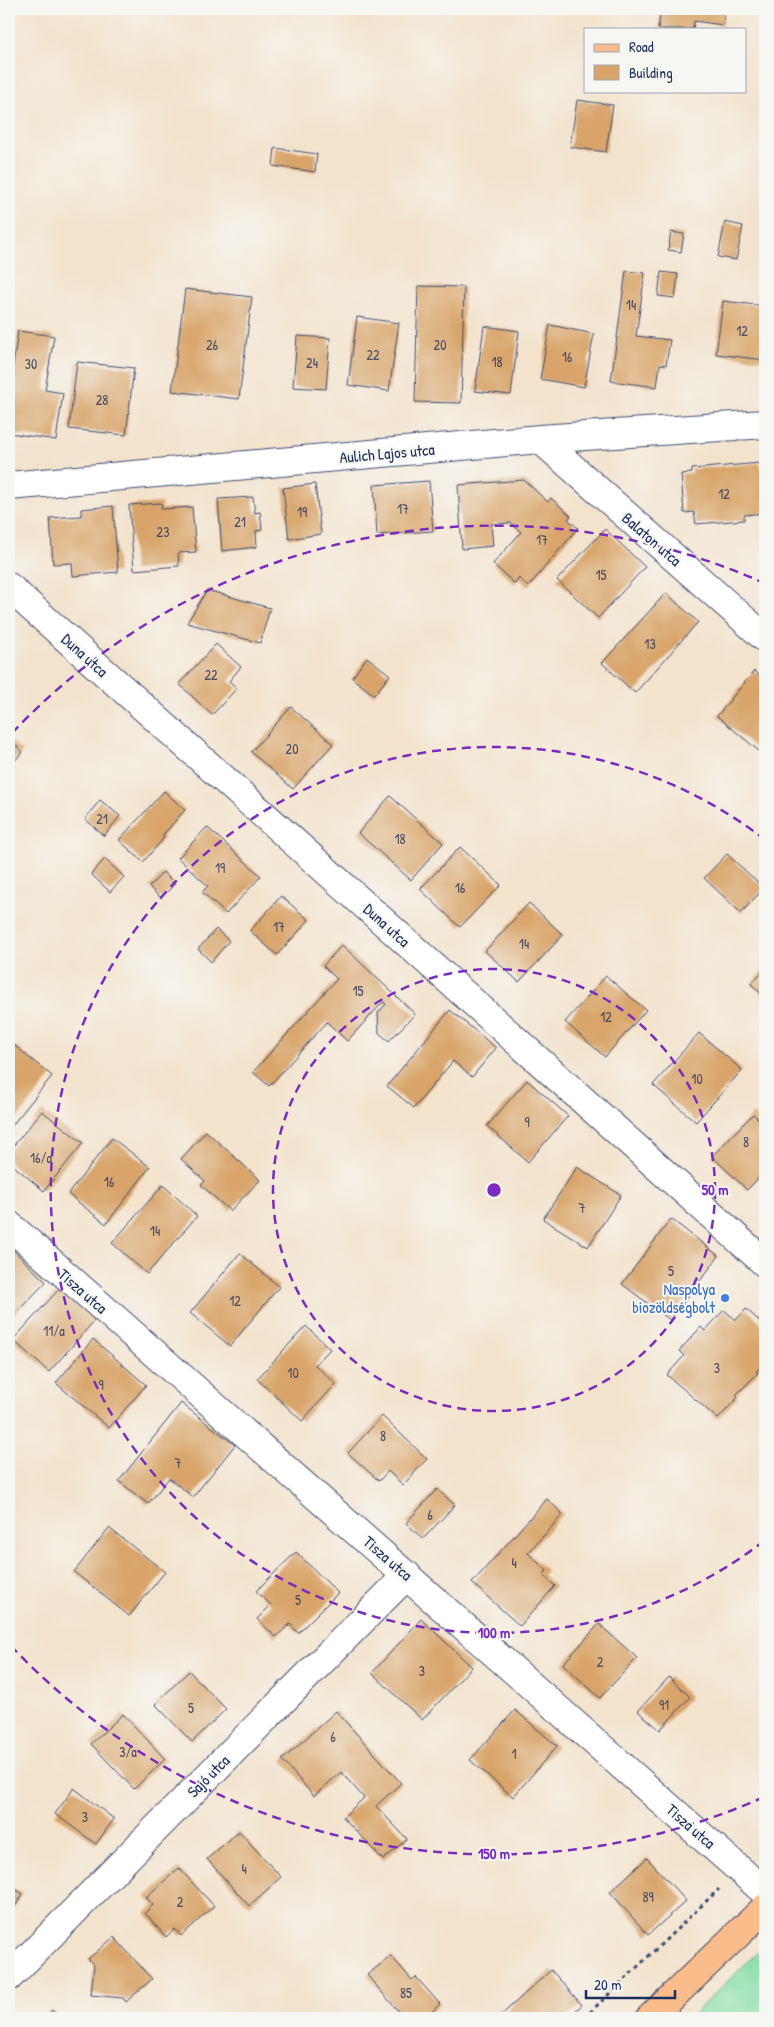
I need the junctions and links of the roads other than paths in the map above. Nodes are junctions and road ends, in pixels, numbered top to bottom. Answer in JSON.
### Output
{"nodes":[{"id":1,"x":765,"y":424,"type":"edge"},
{"id":2,"x":540,"y":440,"type":"junction"},
{"id":3,"x":9,"y":486,"type":"edge"},
{"id":4,"x":9,"y":587,"type":"edge"},
{"id":5,"x":765,"y":638,"type":"edge"},
{"id":6,"x":9,"y":1225,"type":"edge"},
{"id":7,"x":765,"y":1263,"type":"edge"},
{"id":8,"x":407,"y":1575,"type":"junction"},
{"id":9,"x":765,"y":1892,"type":"edge"},
{"id":10,"x":765,"y":1908,"type":"edge"},
{"id":11,"x":9,"y":1977,"type":"edge"},
{"id":12,"x":650,"y":2018,"type":"edge"}],
"edges":[{"from":1,"to":2,"type":"street","name":"Aulich Lajos utca"},
{"from":2,"to":3,"type":"street","name":"Aulich Lajos utca"},
{"from":2,"to":5,"type":"street","name":"Balaton utca"},
{"from":4,"to":7,"type":"street","name":"Duna utca"},
{"from":6,"to":8,"type":"street","name":"Tisza utca"},
{"from":8,"to":9,"type":"street","name":"Tisza utca"},
{"from":8,"to":11,"type":"street","name":"Sajó utca"},
{"from":10,"to":12,"type":"main road"}]}
